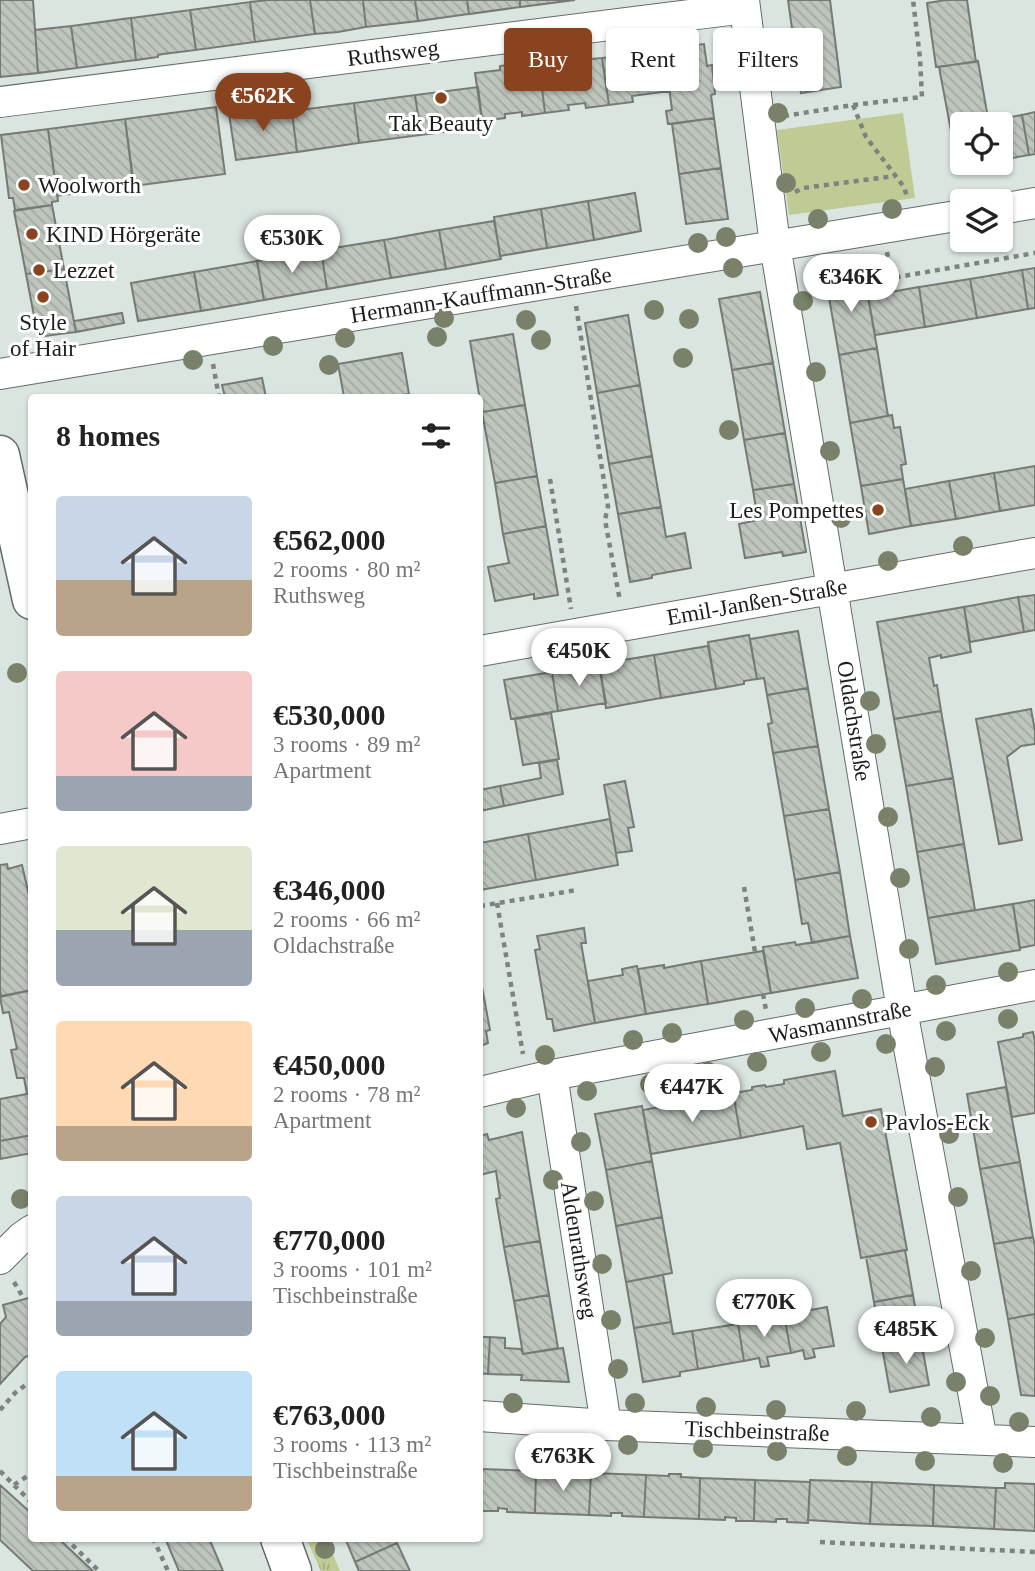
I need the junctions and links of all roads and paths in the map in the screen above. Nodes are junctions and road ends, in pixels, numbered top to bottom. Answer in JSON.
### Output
{"nodes":[{"id":1,"x":913,"y":0,"type":"edge"},
{"id":2,"x":745,"y":4,"type":"edge"},
{"id":3,"x":0,"y":102,"type":"edge"},
{"id":4,"x":853,"y":105,"type":"junction"},
{"id":5,"x":759,"y":120,"type":"junction"},
{"id":6,"x":895,"y":176,"type":"junction"},
{"id":7,"x":803,"y":188,"type":"dead end"},
{"id":8,"x":1035,"y":203,"type":"edge"},
{"id":9,"x":1013,"y":207,"type":"edge"},
{"id":10,"x":950,"y":217,"type":"edge"},
{"id":11,"x":917,"y":223,"type":"junction"},
{"id":12,"x":882,"y":228,"type":"junction"},
{"id":13,"x":775,"y":245,"type":"junction"},
{"id":14,"x":1035,"y":253,"type":"edge"},
{"id":15,"x":572,"y":281,"type":"junction"},
{"id":16,"x":0,"y":374,"type":"edge"},
{"id":17,"x":0,"y":455,"type":"edge"},
{"id":18,"x":550,"y":479,"type":"dead end"},
{"id":19,"x":1035,"y":553,"type":"edge"},
{"id":20,"x":28,"y":582,"type":"edge"},
{"id":21,"x":832,"y":589,"type":"junction"},
{"id":22,"x":624,"y":625,"type":"junction"},
{"id":23,"x":575,"y":634,"type":"junction"},
{"id":24,"x":483,"y":650,"type":"edge"},
{"id":25,"x":28,"y":824,"type":"edge"},
{"id":26,"x":0,"y":829,"type":"edge"},
{"id":27,"x":744,"y":887,"type":"dead end"},
{"id":28,"x":577,"y":890,"type":"dead end"},
{"id":29,"x":497,"y":903,"type":"junction"},
{"id":30,"x":483,"y":905,"type":"edge"},
{"id":31,"x":755,"y":952,"type":"dead end"},
{"id":32,"x":1035,"y":985,"type":"edge"},
{"id":33,"x":902,"y":1010,"type":"junction"},
{"id":34,"x":540,"y":1078,"type":"junction"},
{"id":35,"x":483,"y":1091,"type":"edge"},
{"id":36,"x":28,"y":1233,"type":"edge"},
{"id":37,"x":0,"y":1259,"type":"edge"},
{"id":38,"x":28,"y":1383,"type":"edge"},
{"id":39,"x":0,"y":1410,"type":"edge"},
{"id":40,"x":483,"y":1416,"type":"edge"},
{"id":41,"x":606,"y":1425,"type":"junction"},
{"id":42,"x":982,"y":1440,"type":"junction"},
{"id":43,"x":1035,"y":1441,"type":"edge"},
{"id":44,"x":0,"y":1471,"type":"edge"},
{"id":45,"x":28,"y":1476,"type":"edge"},
{"id":46,"x":14,"y":1485,"type":"junction"},
{"id":47,"x":28,"y":1499,"type":"edge"},
{"id":48,"x":69,"y":1542,"type":"edge"},
{"id":49,"x":155,"y":1542,"type":"edge"},
{"id":50,"x":281,"y":1542,"type":"edge"},
{"id":51,"x":820,"y":1542,"type":"dead end"},
{"id":52,"x":1035,"y":1552,"type":"edge"},
{"id":53,"x":99,"y":1571,"type":"edge"},
{"id":54,"x":168,"y":1571,"type":"edge"},
{"id":55,"x":292,"y":1571,"type":"edge"}],
"edges":[{"from":1,"to":4,"type":"path"},
{"from":2,"to":3,"type":"street","name":"Ruthsweg"},
{"from":2,"to":5,"type":"street","name":"Oldachstraße"},
{"from":4,"to":5,"type":"path"},
{"from":4,"to":6,"type":"path"},
{"from":5,"to":13,"type":"street","name":"Oldachstraße"},
{"from":6,"to":7,"type":"path"},
{"from":6,"to":11,"type":"path"},
{"from":8,"to":9,"type":"street"},
{"from":10,"to":11,"type":"street","name":"Hermann-Kauffmann-Straße"},
{"from":11,"to":12,"type":"street","name":"Hermann-Kauffmann-Straße"},
{"from":12,"to":13,"type":"street","name":"Hermann-Kauffmann-Straße"},
{"from":12,"to":14,"type":"path"},
{"from":13,"to":15,"type":"street","name":"Hermann-Kauffmann-Straße"},
{"from":13,"to":21,"type":"street","name":"Oldachstraße"},
{"from":15,"to":16,"type":"street","name":"Hermann-Kauffmann-Straße"},
{"from":15,"to":22,"type":"path"},
{"from":17,"to":20,"type":"main road"},
{"from":18,"to":23,"type":"path"},
{"from":19,"to":21,"type":"street","name":"Emil-Janßen-Straße"},
{"from":21,"to":22,"type":"street","name":"Emil-Janßen-Straße"},
{"from":21,"to":33,"type":"street","name":"Oldachstraße"},
{"from":22,"to":23,"type":"street","name":"Emil-Janßen-Straße"},
{"from":23,"to":24,"type":"street","name":"Emil-Janßen-Straße"},
{"from":25,"to":26,"type":"street"},
{"from":27,"to":31,"type":"path"},
{"from":28,"to":29,"type":"path"},
{"from":29,"to":30,"type":"path"},
{"from":29,"to":34,"type":"path"},
{"from":32,"to":33,"type":"street","name":"Wasmannstraße"},
{"from":33,"to":34,"type":"street","name":"Wasmannstraße"},
{"from":33,"to":42,"type":"street","name":"Oldachstraße"},
{"from":34,"to":35,"type":"street","name":"Wasmannstraße"},
{"from":34,"to":41,"type":"street","name":"Aldenrathsweg"},
{"from":36,"to":37,"type":"street"},
{"from":38,"to":39,"type":"path"},
{"from":40,"to":41,"type":"street","name":"Tischbeinstraße"},
{"from":41,"to":42,"type":"street","name":"Tischbeinstraße"},
{"from":42,"to":43,"type":"street","name":"Tischbeinstraße"},
{"from":44,"to":46,"type":"path"},
{"from":45,"to":46,"type":"path"},
{"from":46,"to":47,"type":"path"},
{"from":48,"to":53,"type":"path"},
{"from":49,"to":54,"type":"path"},
{"from":50,"to":55,"type":"main road"},
{"from":51,"to":52,"type":"path"}]}
